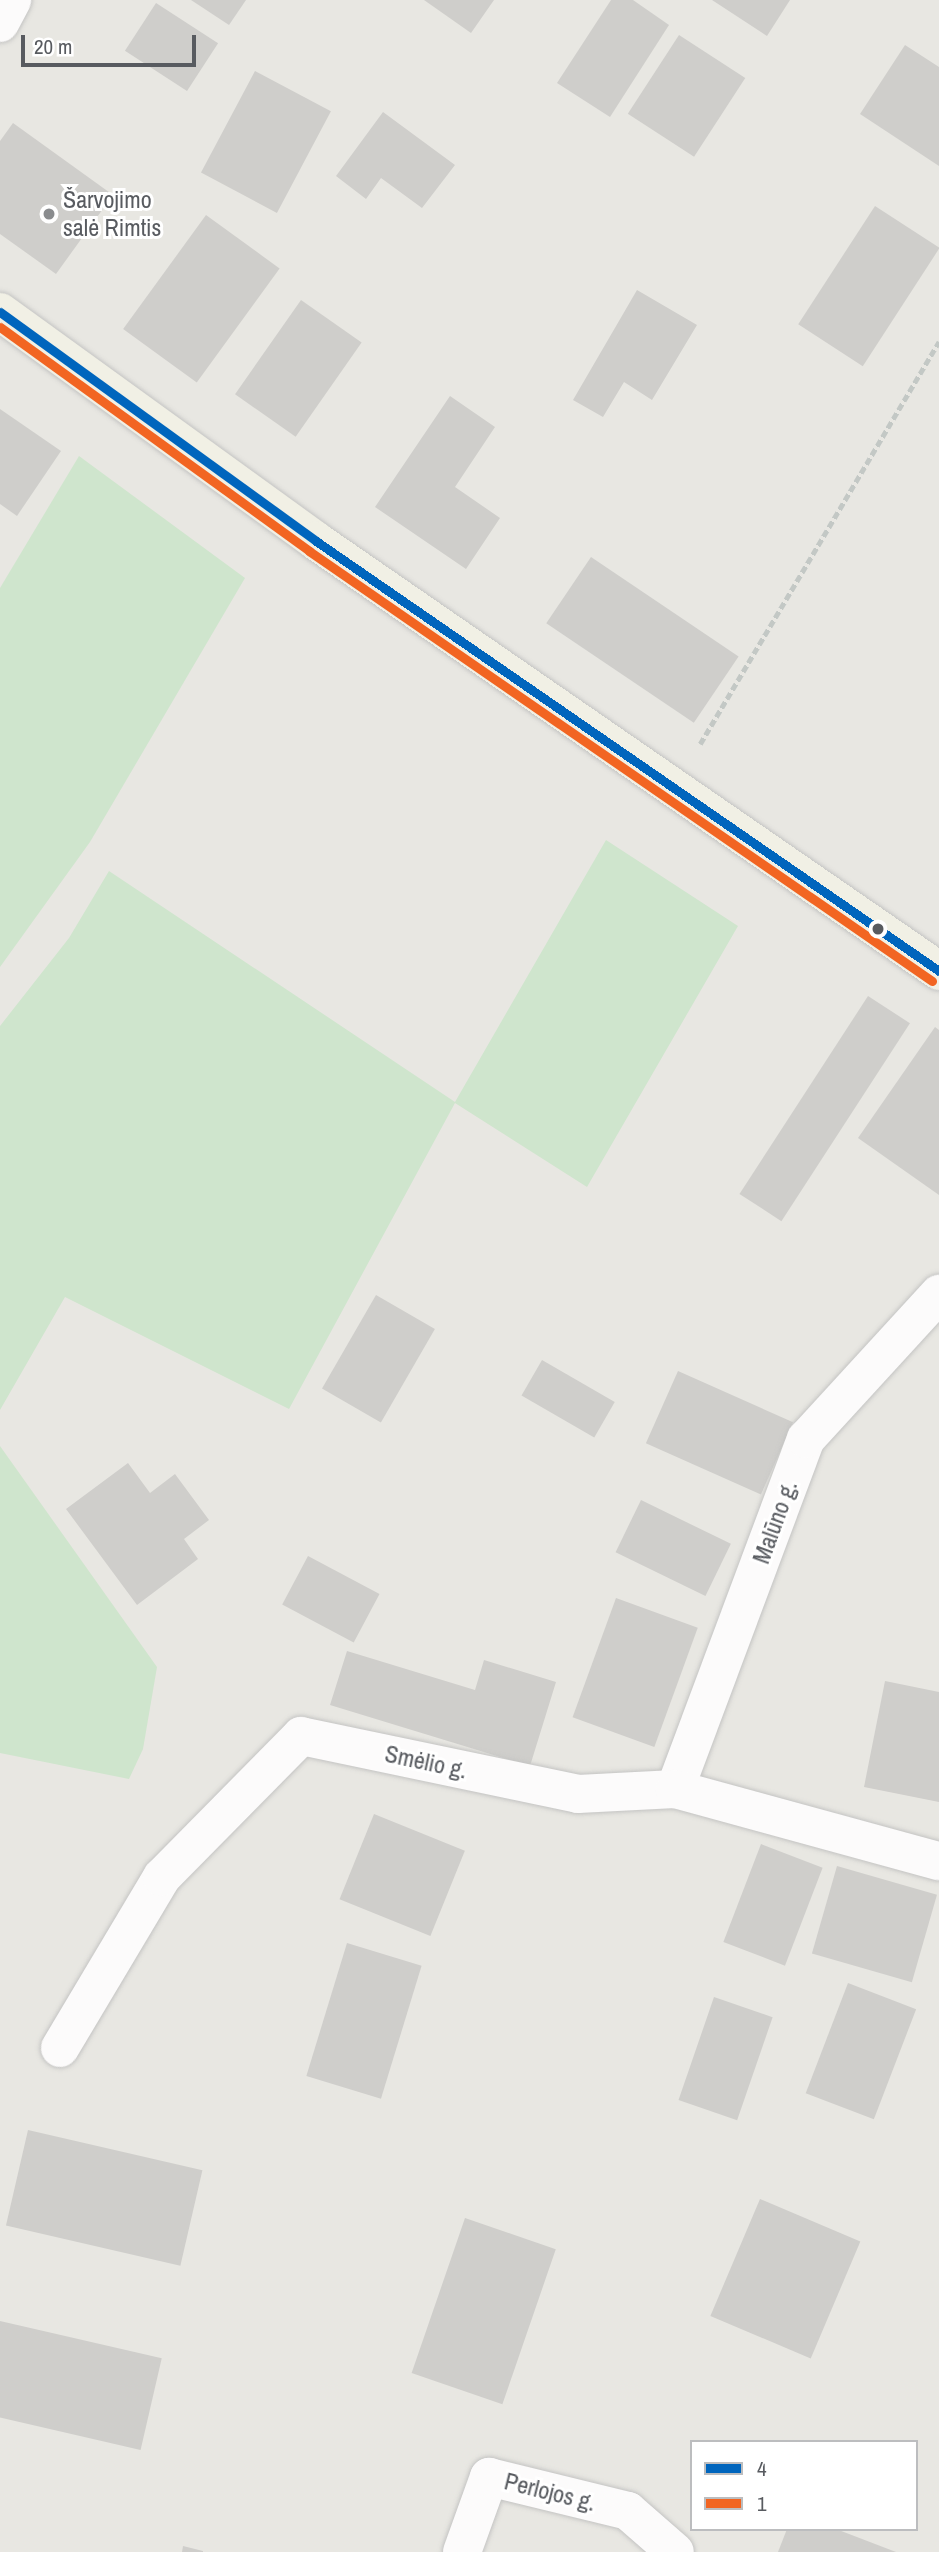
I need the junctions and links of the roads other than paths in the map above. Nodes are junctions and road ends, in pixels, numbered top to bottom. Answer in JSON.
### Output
{"nodes":[{"id":1,"x":12,"y":0,"type":"edge"},
{"id":2,"x":0,"y":23,"type":"edge"},
{"id":3,"x":0,"y":312,"type":"edge"},
{"id":4,"x":939,"y":971,"type":"edge"},
{"id":5,"x":939,"y":1294,"type":"edge"},
{"id":6,"x":675,"y":1789,"type":"junction"},
{"id":7,"x":939,"y":1861,"type":"edge"},
{"id":8,"x":60,"y":2048,"type":"dead end"},
{"id":9,"x":462,"y":2552,"type":"edge"},
{"id":10,"x":675,"y":2552,"type":"edge"}],
"edges":[{"from":1,"to":2,"type":"street"},
{"from":3,"to":4,"type":"main road"},
{"from":5,"to":6,"type":"street","name":"Malūno g."},
{"from":6,"to":7,"type":"street","name":"Smėlio g."},
{"from":6,"to":8,"type":"street","name":"Smėlio g."},
{"from":9,"to":10,"type":"street","name":"Perlojos g."}]}
